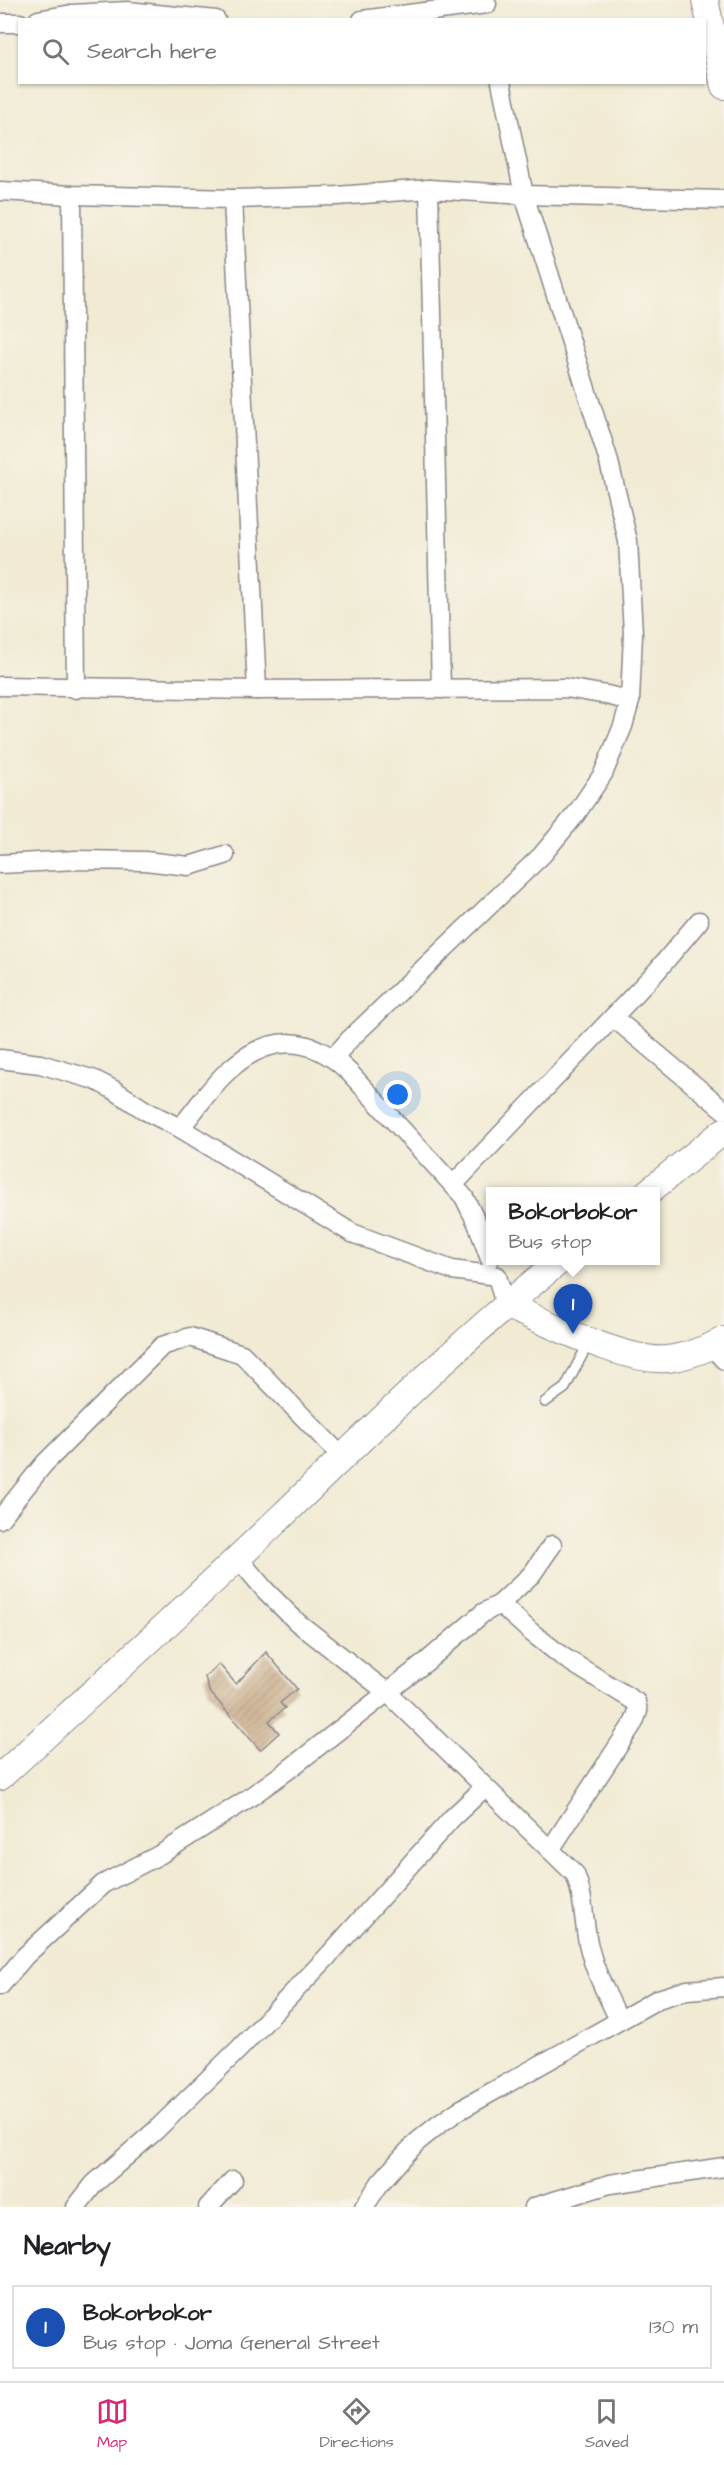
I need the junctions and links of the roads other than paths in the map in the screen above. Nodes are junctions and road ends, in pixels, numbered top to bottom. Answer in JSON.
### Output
{"nodes":[{"id":1,"x":705,"y":0,"type":"edge"},
{"id":2,"x":488,"y":8,"type":"edge"},
{"id":3,"x":49,"y":18,"type":"edge"},
{"id":4,"x":196,"y":18,"type":"edge"},
{"id":5,"x":383,"y":18,"type":"edge"},
{"id":6,"x":0,"y":23,"type":"edge"},
{"id":7,"x":18,"y":23,"type":"edge"},
{"id":8,"x":501,"y":84,"type":"edge"},
{"id":9,"x":724,"y":86,"type":"edge"},
{"id":10,"x":429,"y":189,"type":"junction"},
{"id":11,"x":0,"y":191,"type":"edge"},
{"id":12,"x":72,"y":195,"type":"junction"},
{"id":13,"x":524,"y":195,"type":"junction"},
{"id":14,"x":233,"y":199,"type":"junction"},
{"id":15,"x":724,"y":200,"type":"edge"},
{"id":16,"x":0,"y":686,"type":"edge"},
{"id":17,"x":76,"y":689,"type":"junction"},
{"id":18,"x":441,"y":689,"type":"junction"},
{"id":19,"x":257,"y":690,"type":"junction"},
{"id":20,"x":630,"y":701,"type":"junction"},
{"id":21,"x":225,"y":855,"type":"dead end"},
{"id":22,"x":0,"y":864,"type":"edge"},
{"id":23,"x":699,"y":921,"type":"dead end"},
{"id":24,"x":613,"y":1017,"type":"junction"},
{"id":25,"x":334,"y":1057,"type":"junction"},
{"id":26,"x":0,"y":1059,"type":"edge"},
{"id":27,"x":724,"y":1110,"type":"edge"},
{"id":28,"x":180,"y":1128,"type":"junction"},
{"id":29,"x":724,"y":1131,"type":"edge"},
{"id":30,"x":453,"y":1185,"type":"junction"},
{"id":31,"x":653,"y":1187,"type":"edge"},
{"id":32,"x":486,"y":1247,"type":"edge"},
{"id":33,"x":493,"y":1265,"type":"edge"},
{"id":34,"x":555,"y":1265,"type":"edge"},
{"id":35,"x":505,"y":1305,"type":"junction"},
{"id":36,"x":590,"y":1340,"type":"junction"},
{"id":37,"x":720,"y":1349,"type":"edge"},
{"id":38,"x":545,"y":1402,"type":"dead end"},
{"id":39,"x":342,"y":1457,"type":"junction"},
{"id":40,"x":0,"y":1519,"type":"edge"},
{"id":41,"x":552,"y":1545,"type":"dead end"},
{"id":42,"x":238,"y":1558,"type":"junction"},
{"id":43,"x":500,"y":1604,"type":"junction"},
{"id":44,"x":387,"y":1693,"type":"junction"},
{"id":45,"x":0,"y":1778,"type":"edge"},
{"id":46,"x":484,"y":1788,"type":"junction"},
{"id":47,"x":550,"y":1850,"type":"junction"},
{"id":48,"x":0,"y":1986,"type":"edge"},
{"id":49,"x":724,"y":1987,"type":"edge"},
{"id":50,"x":619,"y":2020,"type":"junction"},
{"id":51,"x":724,"y":2167,"type":"edge"},
{"id":52,"x":233,"y":2180,"type":"dead end"},
{"id":53,"x":76,"y":2207,"type":"edge"},
{"id":54,"x":208,"y":2207,"type":"edge"},
{"id":55,"x":364,"y":2207,"type":"edge"},
{"id":56,"x":534,"y":2207,"type":"edge"}],
"edges":[{"from":1,"to":9,"type":"street"},
{"from":2,"to":5,"type":"street"},
{"from":3,"to":4,"type":"street"},
{"from":6,"to":7,"type":"street"},
{"from":8,"to":13,"type":"street"},
{"from":10,"to":13,"type":"street"},
{"from":10,"to":14,"type":"street"},
{"from":10,"to":18,"type":"street"},
{"from":11,"to":12,"type":"street"},
{"from":12,"to":14,"type":"street"},
{"from":12,"to":17,"type":"street"},
{"from":13,"to":15,"type":"street"},
{"from":13,"to":20,"type":"street"},
{"from":14,"to":19,"type":"street"},
{"from":16,"to":17,"type":"street"},
{"from":17,"to":19,"type":"street"},
{"from":18,"to":19,"type":"street"},
{"from":18,"to":20,"type":"street"},
{"from":20,"to":25,"type":"street"},
{"from":21,"to":22,"type":"street"},
{"from":23,"to":24,"type":"street"},
{"from":24,"to":27,"type":"street"},
{"from":24,"to":30,"type":"street"},
{"from":25,"to":28,"type":"street"},
{"from":25,"to":30,"type":"street"},
{"from":26,"to":28,"type":"street"},
{"from":28,"to":33,"type":"street"},
{"from":29,"to":31,"type":"street"},
{"from":30,"to":32,"type":"street"},
{"from":33,"to":35,"type":"street"},
{"from":34,"to":35,"type":"street"},
{"from":35,"to":36,"type":"street"},
{"from":35,"to":39,"type":"street"},
{"from":36,"to":37,"type":"street"},
{"from":36,"to":38,"type":"lane"},
{"from":39,"to":40,"type":"street"},
{"from":39,"to":42,"type":"street"},
{"from":41,"to":43,"type":"street"},
{"from":42,"to":44,"type":"street"},
{"from":42,"to":45,"type":"street"},
{"from":43,"to":44,"type":"street"},
{"from":43,"to":47,"type":"street"},
{"from":44,"to":46,"type":"street"},
{"from":44,"to":48,"type":"street"},
{"from":46,"to":47,"type":"street"},
{"from":46,"to":53,"type":"street"},
{"from":47,"to":50,"type":"street"},
{"from":49,"to":50,"type":"street"},
{"from":50,"to":55,"type":"street"},
{"from":51,"to":56,"type":"street"},
{"from":52,"to":54,"type":"street"}]}
